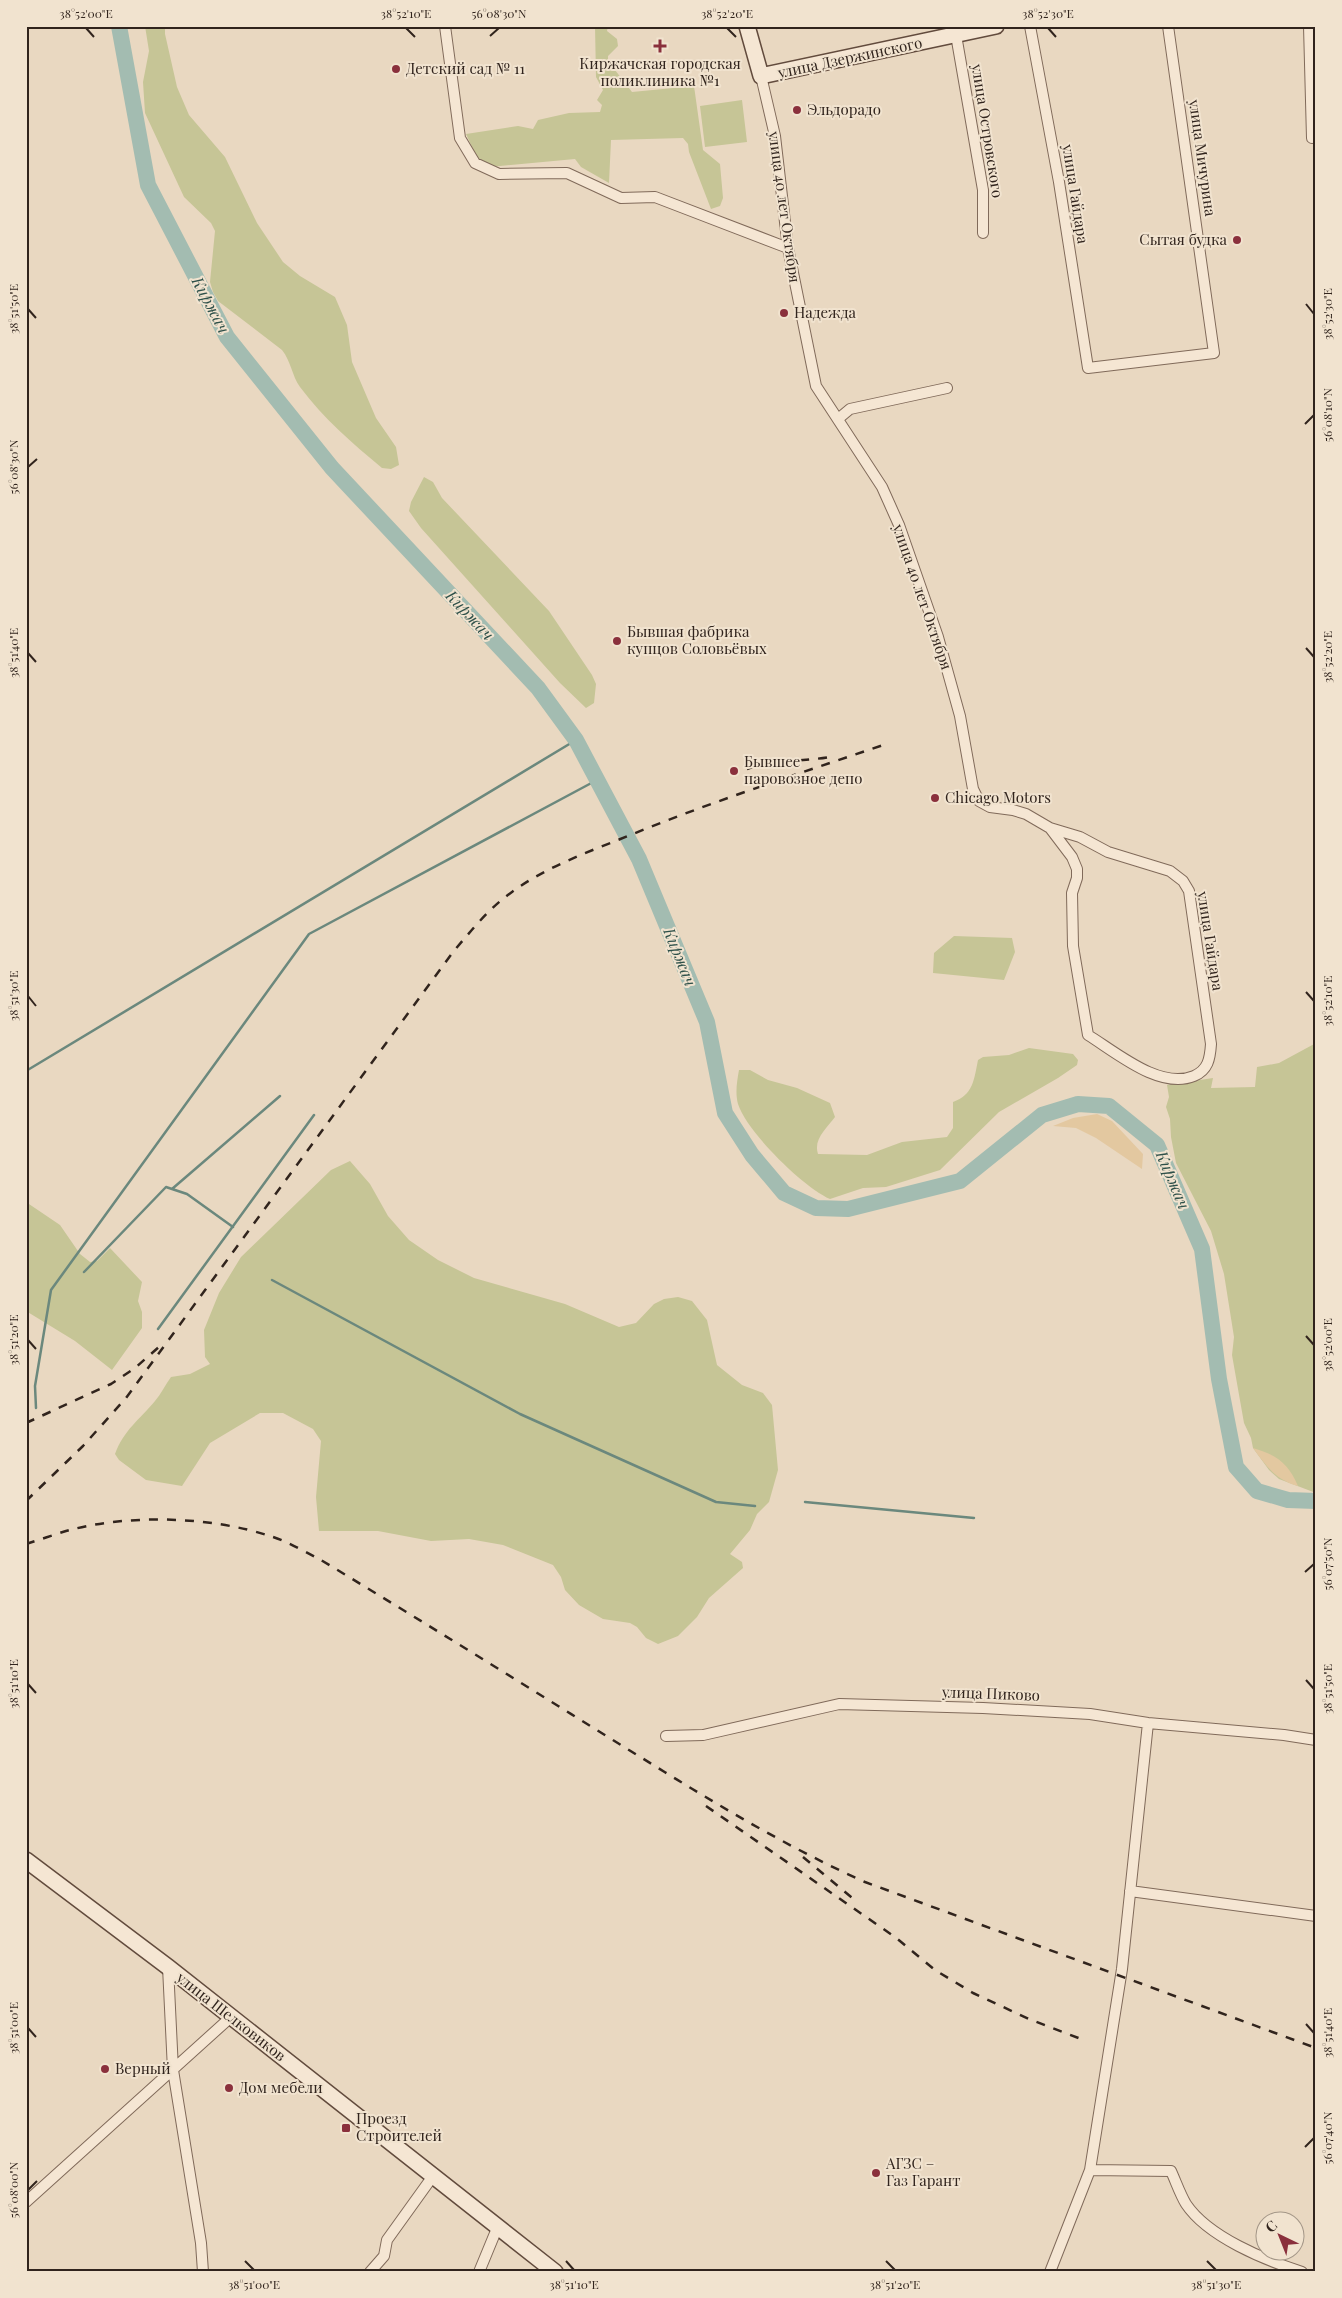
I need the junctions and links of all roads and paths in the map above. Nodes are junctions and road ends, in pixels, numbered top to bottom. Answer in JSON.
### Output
{"nodes":[{"id":1,"x":445,"y":26,"type":"edge"},
{"id":2,"x":747,"y":26,"type":"edge"},
{"id":3,"x":996,"y":26,"type":"edge"},
{"id":4,"x":1030,"y":26,"type":"edge"},
{"id":5,"x":1168,"y":26,"type":"edge"},
{"id":6,"x":1309,"y":26,"type":"edge"},
{"id":7,"x":956,"y":35,"type":"junction"},
{"id":8,"x":761,"y":76,"type":"junction"},
{"id":9,"x":1312,"y":138,"type":"dead end"},
{"id":10,"x":983,"y":233,"type":"dead end"},
{"id":11,"x":788,"y":248,"type":"junction"},
{"id":12,"x":1214,"y":353,"type":"joint"},
{"id":13,"x":947,"y":388,"type":"dead end"},
{"id":14,"x":838,"y":419,"type":"junction"},
{"id":15,"x":1050,"y":828,"type":"junction"},
{"id":16,"x":1148,"y":1723,"type":"junction"},
{"id":17,"x":666,"y":1736,"type":"dead end"},
{"id":18,"x":1316,"y":1740,"type":"edge"},
{"id":19,"x":26,"y":1860,"type":"edge"},
{"id":20,"x":1130,"y":1891,"type":"junction"},
{"id":21,"x":1316,"y":1916,"type":"edge"},
{"id":22,"x":168,"y":1967,"type":"junction"},
{"id":23,"x":231,"y":2017,"type":"junction"},
{"id":24,"x":172,"y":2070,"type":"junction"},
{"id":25,"x":1090,"y":2170,"type":"junction"},
{"id":26,"x":433,"y":2176,"type":"junction"},
{"id":27,"x":26,"y":2202,"type":"edge"},
{"id":28,"x":498,"y":2226,"type":"junction"},
{"id":29,"x":203,"y":2272,"type":"edge"},
{"id":30,"x":370,"y":2272,"type":"edge"},
{"id":31,"x":479,"y":2272,"type":"edge"},
{"id":32,"x":555,"y":2272,"type":"edge"},
{"id":33,"x":1050,"y":2272,"type":"edge"},
{"id":34,"x":1302,"y":2272,"type":"edge"}],
"edges":[{"from":1,"to":11,"type":"street"},
{"from":2,"to":8,"type":"street","name":"улица 40 лет Октября"},
{"from":3,"to":7,"type":"street","name":"улица Дзержинского"},
{"from":4,"to":12,"type":"street","name":"улица Гайдара"},
{"from":5,"to":12,"type":"street","name":"улица Мичурина"},
{"from":6,"to":9,"type":"street"},
{"from":7,"to":8,"type":"street","name":"улица Дзержинского"},
{"from":7,"to":10,"type":"street","name":"улица Островского"},
{"from":8,"to":11,"type":"street","name":"улица 40 лет Октября"},
{"from":11,"to":14,"type":"street","name":"улица 40 лет Октября"},
{"from":13,"to":14,"type":"street"},
{"from":14,"to":15,"type":"street","name":"улица 40 лет Октября"},
{"from":15,"to":15,"type":"street","name":"улица Гайдара"},
{"from":16,"to":17,"type":"street","name":"улица Пиково"},
{"from":16,"to":18,"type":"street","name":"улица Пиково"},
{"from":16,"to":20,"type":"street"},
{"from":19,"to":22,"type":"street","name":"улица Шелковиков"},
{"from":20,"to":21,"type":"street"},
{"from":20,"to":25,"type":"street"},
{"from":22,"to":23,"type":"street","name":"улица Шелковиков"},
{"from":22,"to":24,"type":"street"},
{"from":23,"to":24,"type":"street"},
{"from":23,"to":26,"type":"street","name":"улица Шелковиков"},
{"from":24,"to":27,"type":"street"},
{"from":24,"to":29,"type":"street"},
{"from":25,"to":33,"type":"street"},
{"from":25,"to":34,"type":"street"},
{"from":26,"to":28,"type":"street","name":"улица Шелковиков"},
{"from":26,"to":30,"type":"street"},
{"from":28,"to":31,"type":"street"},
{"from":28,"to":32,"type":"street","name":"улица Шелковиков"}]}
